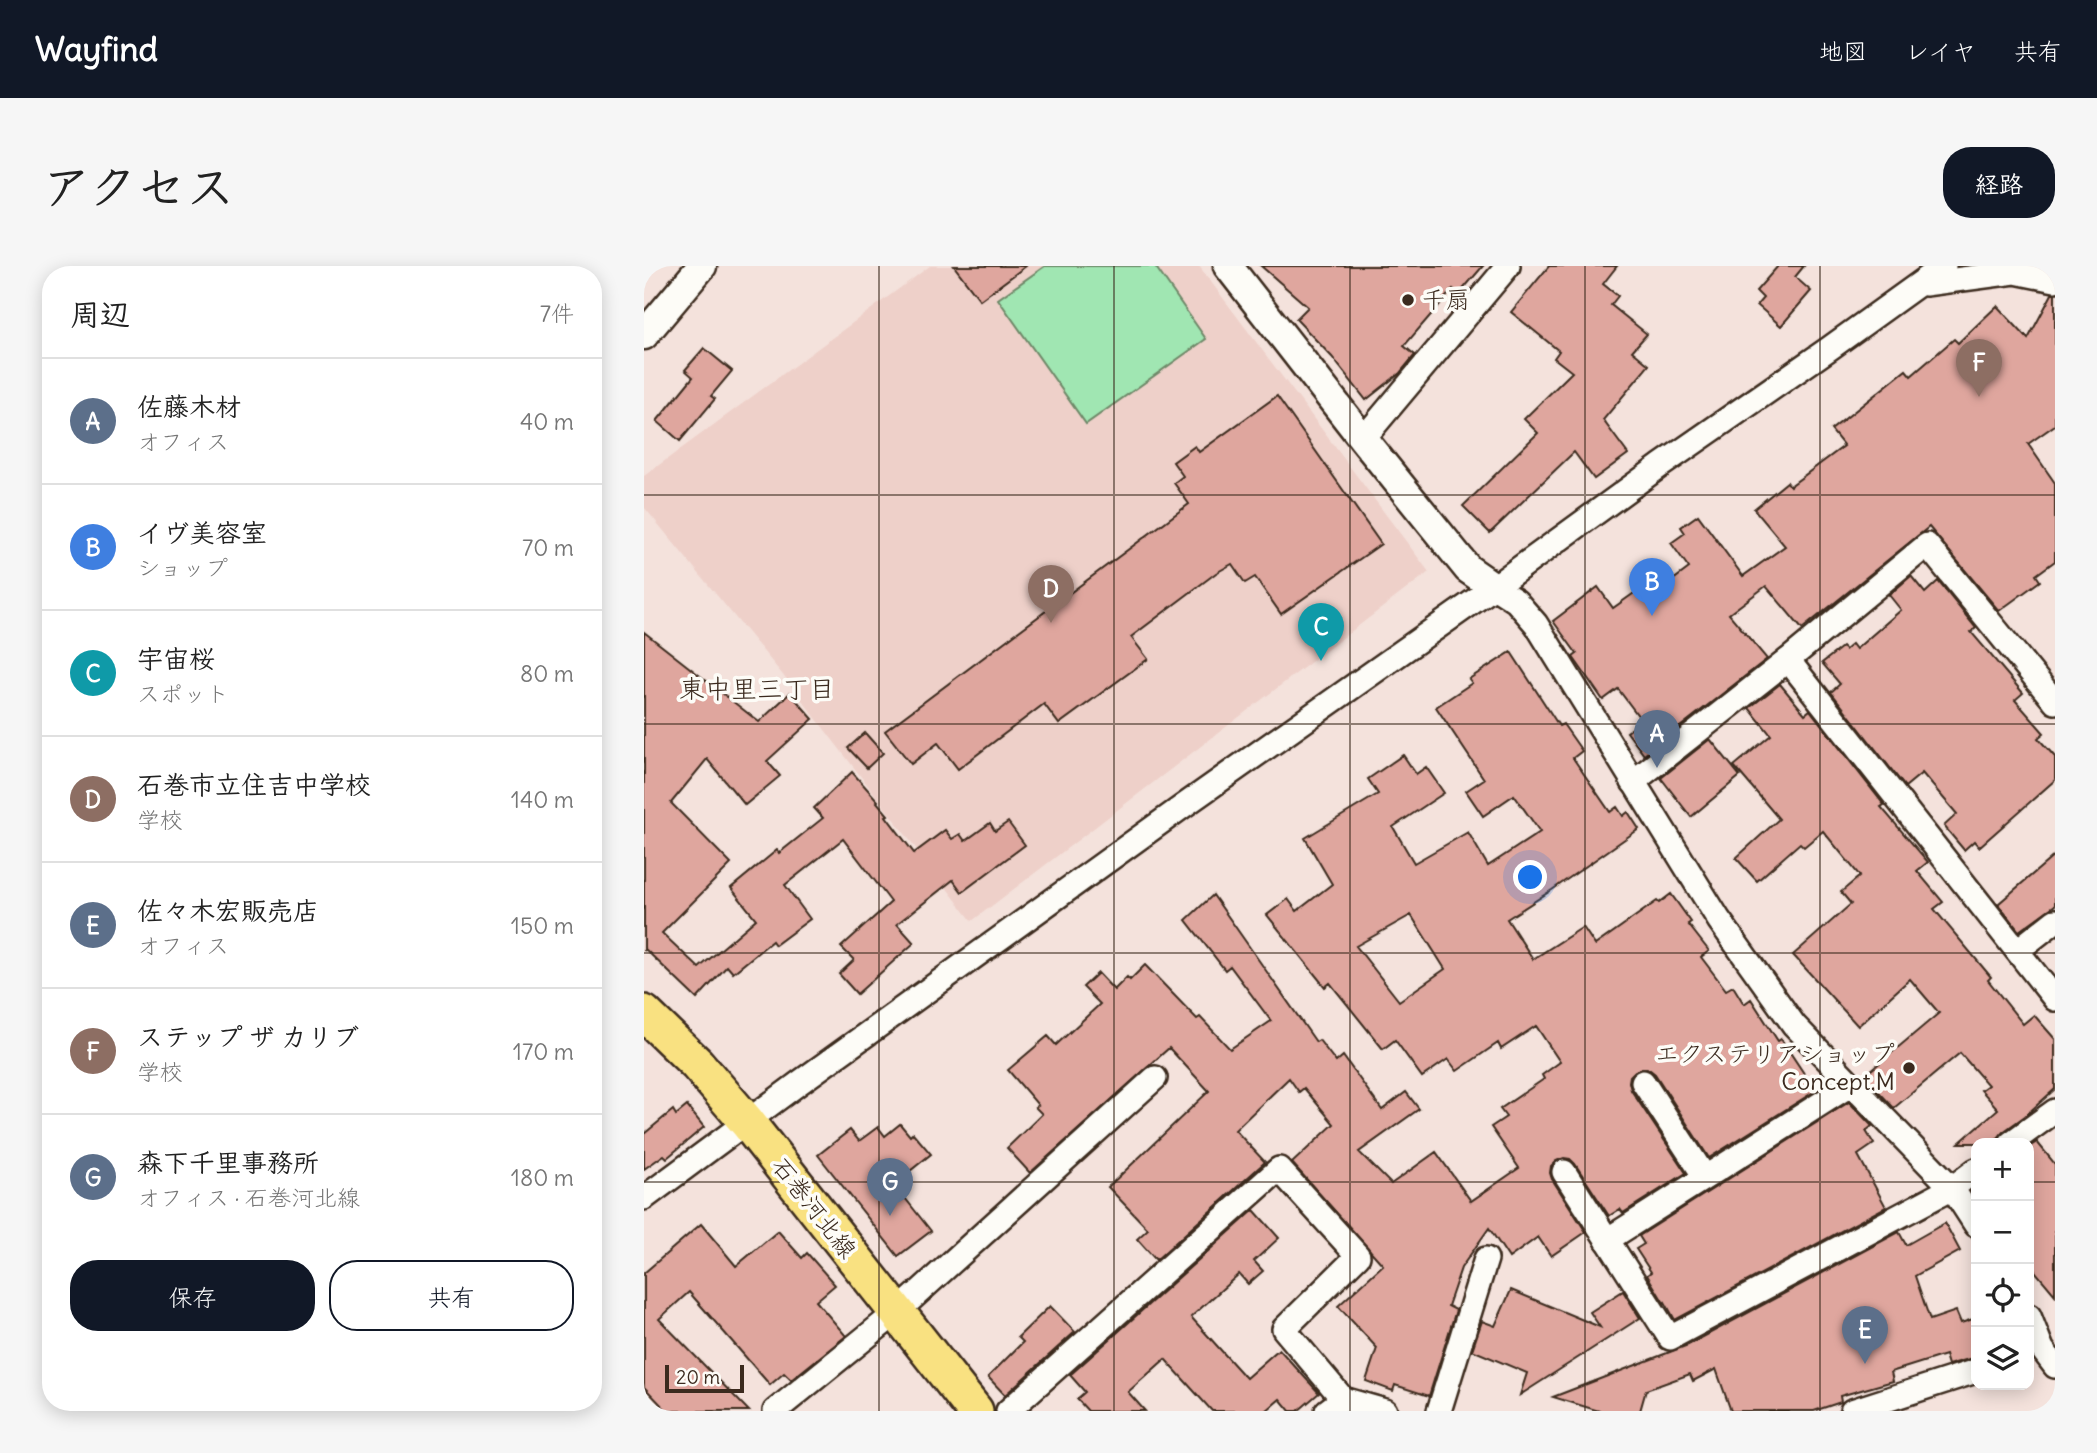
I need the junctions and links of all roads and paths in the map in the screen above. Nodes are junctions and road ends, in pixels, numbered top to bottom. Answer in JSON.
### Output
{"nodes":[{"id":1,"x":702,"y":266,"type":"edge"},
{"id":2,"x":1228,"y":266,"type":"edge"},
{"id":3,"x":1508,"y":266,"type":"edge"},
{"id":4,"x":1944,"y":266,"type":"edge"},
{"id":5,"x":2055,"y":280,"type":"edge"},
{"id":6,"x":1919,"y":285,"type":"junction"},
{"id":7,"x":651,"y":326,"type":"edge"},
{"id":8,"x":644,"y":359,"type":"edge"},
{"id":9,"x":1363,"y":439,"type":"junction"},
{"id":10,"x":1494,"y":587,"type":"junction"},
{"id":11,"x":1788,"y":660,"type":"junction"},
{"id":12,"x":2055,"y":702,"type":"edge"},
{"id":13,"x":1633,"y":782,"type":"junction"},
{"id":14,"x":2055,"y":921,"type":"edge"},
{"id":15,"x":2018,"y":950,"type":"junction"},
{"id":16,"x":2055,"y":999,"type":"edge"},
{"id":17,"x":644,"y":1013,"type":"edge"},
{"id":18,"x":1155,"y":1078,"type":"dead end"},
{"id":19,"x":1643,"y":1082,"type":"dead end"},
{"id":20,"x":1850,"y":1084,"type":"junction"},
{"id":21,"x":2055,"y":1111,"type":"edge"},
{"id":22,"x":747,"y":1122,"type":"junction"},
{"id":23,"x":2018,"y":1138,"type":"edge"},
{"id":24,"x":1564,"y":1172,"type":"dead end"},
{"id":25,"x":1971,"y":1174,"type":"edge"},
{"id":26,"x":1705,"y":1177,"type":"junction"},
{"id":27,"x":1952,"y":1188,"type":"junction"},
{"id":28,"x":644,"y":1198,"type":"edge"},
{"id":29,"x":1971,"y":1217,"type":"edge"},
{"id":30,"x":1607,"y":1240,"type":"junction"},
{"id":31,"x":1486,"y":1259,"type":"dead end"},
{"id":32,"x":897,"y":1312,"type":"junction"},
{"id":33,"x":2033,"y":1327,"type":"edge"},
{"id":34,"x":2042,"y":1356,"type":"edge"},
{"id":35,"x":1971,"y":1373,"type":"edge"},
{"id":36,"x":1335,"y":1405,"type":"edge"},
{"id":37,"x":775,"y":1411,"type":"edge"},
{"id":38,"x":975,"y":1411,"type":"edge"},
{"id":39,"x":1008,"y":1411,"type":"edge"},
{"id":40,"x":1385,"y":1411,"type":"edge"},
{"id":41,"x":1439,"y":1411,"type":"edge"},
{"id":42,"x":1852,"y":1411,"type":"edge"}],
"edges":[{"from":1,"to":7,"type":"street"},
{"from":2,"to":9,"type":"street"},
{"from":3,"to":9,"type":"street"},
{"from":4,"to":6,"type":"street"},
{"from":5,"to":6,"type":"street"},
{"from":6,"to":10,"type":"street"},
{"from":7,"to":8,"type":"street"},
{"from":9,"to":10,"type":"street"},
{"from":10,"to":13,"type":"street"},
{"from":10,"to":22,"type":"street"},
{"from":11,"to":12,"type":"street"},
{"from":11,"to":13,"type":"street"},
{"from":11,"to":15,"type":"street"},
{"from":13,"to":20,"type":"street"},
{"from":14,"to":15,"type":"street"},
{"from":15,"to":16,"type":"street"},
{"from":17,"to":22,"type":"main road","name":"石巻河北線"},
{"from":18,"to":32,"type":"street"},
{"from":19,"to":26,"type":"street"},
{"from":20,"to":26,"type":"street"},
{"from":20,"to":27,"type":"street"},
{"from":21,"to":23,"type":"street"},
{"from":22,"to":28,"type":"street"},
{"from":22,"to":32,"type":"main road","name":"石巻河北線"},
{"from":24,"to":30,"type":"street"},
{"from":25,"to":27,"type":"street"},
{"from":26,"to":30,"type":"street"},
{"from":27,"to":29,"type":"street"},
{"from":27,"to":30,"type":"street"},
{"from":31,"to":41,"type":"street"},
{"from":32,"to":37,"type":"street"},
{"from":32,"to":38,"type":"main road","name":"石巻河北線"},
{"from":33,"to":34,"type":"street"},
{"from":35,"to":42,"type":"street"},
{"from":36,"to":39,"type":"street"},
{"from":36,"to":40,"type":"street"}]}
